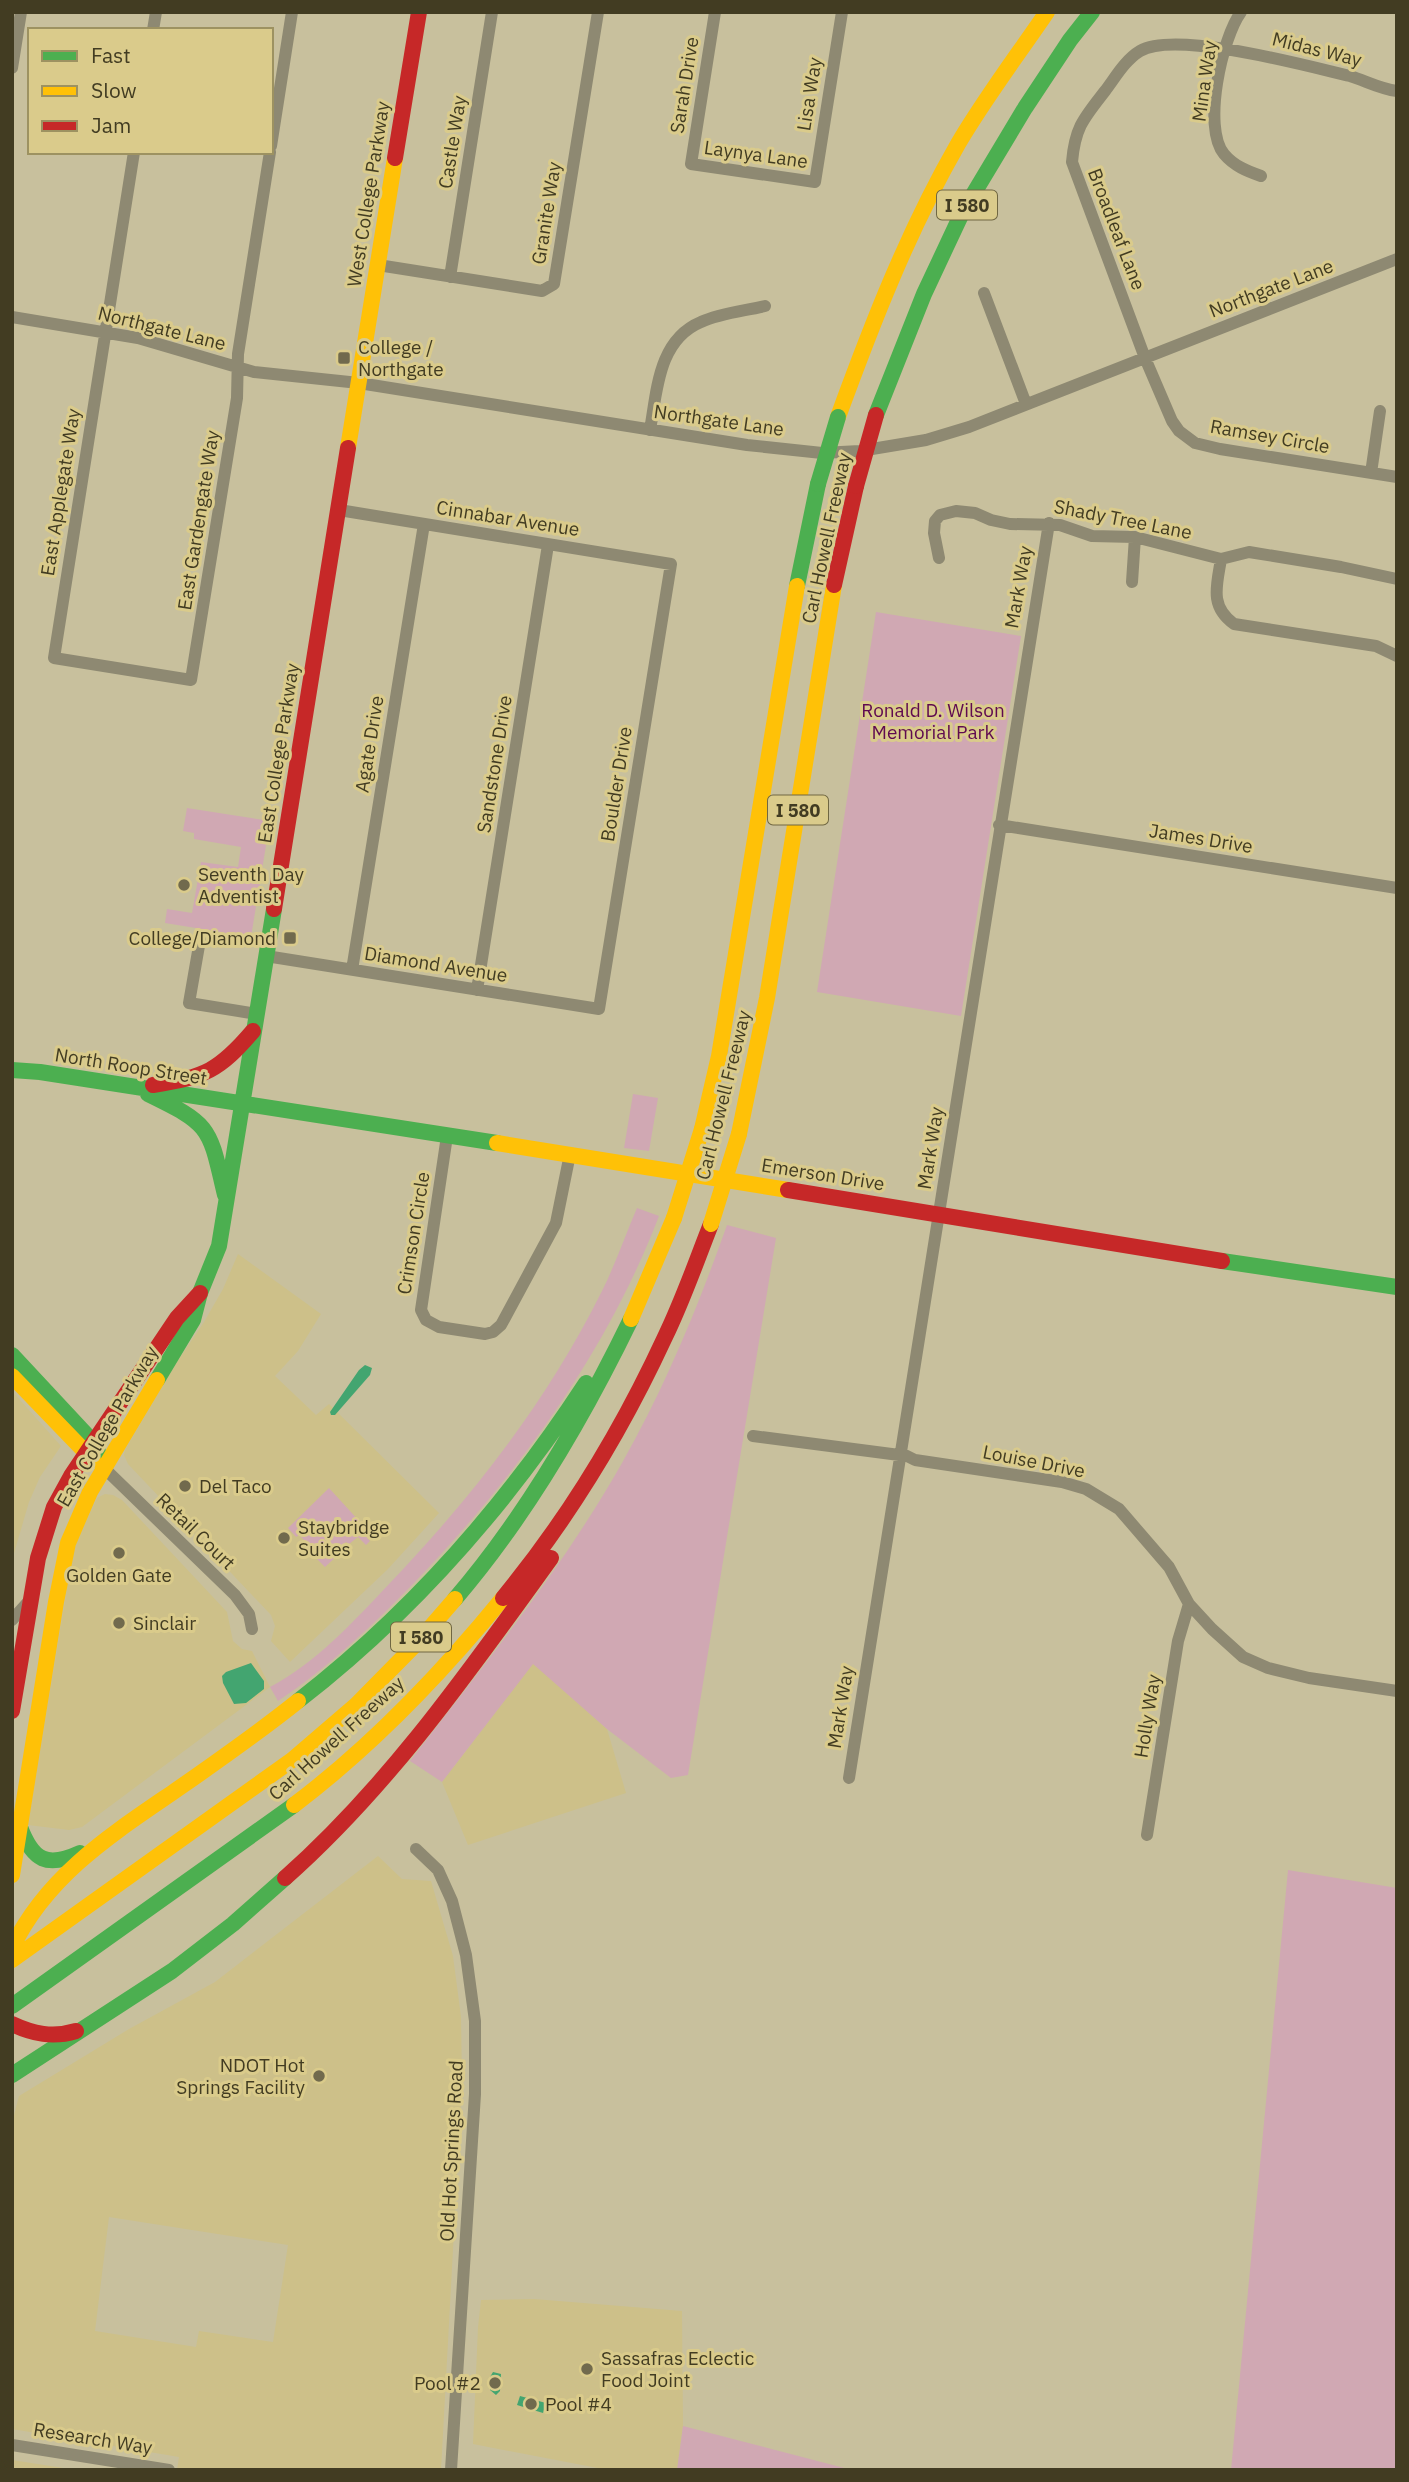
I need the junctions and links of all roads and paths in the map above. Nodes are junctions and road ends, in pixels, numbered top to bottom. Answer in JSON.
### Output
{"nodes":[{"id":1,"x":21,"y":12,"type":"edge"},
{"id":2,"x":292,"y":12,"type":"edge"},
{"id":3,"x":419,"y":12,"type":"edge"},
{"id":4,"x":492,"y":12,"type":"edge"},
{"id":5,"x":598,"y":12,"type":"edge"},
{"id":6,"x":715,"y":12,"type":"edge"},
{"id":7,"x":842,"y":12,"type":"edge"},
{"id":8,"x":1047,"y":12,"type":"edge"},
{"id":9,"x":1092,"y":12,"type":"edge"},
{"id":10,"x":1241,"y":12,"type":"edge"},
{"id":11,"x":1226,"y":49,"type":"junction"},
{"id":12,"x":12,"y":68,"type":"edge"},
{"id":13,"x":1397,"y":91,"type":"edge"},
{"id":14,"x":273,"y":133,"type":"edge"},
{"id":15,"x":134,"y":154,"type":"edge"},
{"id":16,"x":270,"y":154,"type":"edge"},
{"id":17,"x":691,"y":164,"type":"joint"},
{"id":18,"x":1261,"y":176,"type":"dead end"},
{"id":19,"x":815,"y":182,"type":"joint"},
{"id":20,"x":1397,"y":259,"type":"edge"},
{"id":21,"x":378,"y":265,"type":"junction"},
{"id":22,"x":450,"y":277,"type":"junction"},
{"id":23,"x":984,"y":293,"type":"dead end"},
{"id":24,"x":765,"y":306,"type":"dead end"},
{"id":25,"x":12,"y":317,"type":"edge"},
{"id":26,"x":104,"y":332,"type":"junction"},
{"id":27,"x":1145,"y":358,"type":"junction"},
{"id":28,"x":239,"y":367,"type":"junction"},
{"id":29,"x":359,"y":383,"type":"junction"},
{"id":30,"x":1026,"y":404,"type":"junction"},
{"id":31,"x":1380,"y":411,"type":"dead end"},
{"id":32,"x":650,"y":430,"type":"junction"},
{"id":33,"x":1371,"y":473,"type":"junction"},
{"id":34,"x":1397,"y":477,"type":"edge"},
{"id":35,"x":339,"y":510,"type":"junction"},
{"id":36,"x":1049,"y":523,"type":"junction"},
{"id":37,"x":424,"y":524,"type":"junction"},
{"id":38,"x":1135,"y":537,"type":"junction"},
{"id":39,"x":548,"y":545,"type":"junction"},
{"id":40,"x":939,"y":558,"type":"dead end"},
{"id":41,"x":1221,"y":559,"type":"junction"},
{"id":42,"x":671,"y":565,"type":"joint"},
{"id":43,"x":1397,"y":579,"type":"edge"},
{"id":44,"x":1132,"y":582,"type":"dead end"},
{"id":45,"x":1397,"y":656,"type":"edge"},
{"id":46,"x":191,"y":680,"type":"joint"},
{"id":47,"x":999,"y":825,"type":"junction"},
{"id":48,"x":1397,"y":888,"type":"edge"},
{"id":49,"x":200,"y":940,"type":"dead end"},
{"id":50,"x":266,"y":956,"type":"junction"},
{"id":51,"x":352,"y":970,"type":"junction"},
{"id":52,"x":477,"y":989,"type":"junction"},
{"id":53,"x":599,"y":1009,"type":"joint"},
{"id":54,"x":256,"y":1022,"type":"junction"},
{"id":55,"x":12,"y":1070,"type":"edge"},
{"id":56,"x":135,"y":1088,"type":"junction"},
{"id":57,"x":243,"y":1105,"type":"junction"},
{"id":58,"x":447,"y":1136,"type":"junction"},
{"id":59,"x":570,"y":1154,"type":"junction"},
{"id":60,"x":227,"y":1203,"type":"junction"},
{"id":61,"x":939,"y":1214,"type":"junction"},
{"id":62,"x":660,"y":1254,"type":"junction"},
{"id":63,"x":1397,"y":1287,"type":"edge"},
{"id":64,"x":200,"y":1293,"type":"junction"},
{"id":65,"x":664,"y":1339,"type":"junction"},
{"id":66,"x":12,"y":1355,"type":"edge"},
{"id":67,"x":12,"y":1376,"type":"edge"},
{"id":68,"x":753,"y":1436,"type":"dead end"},
{"id":69,"x":90,"y":1448,"type":"junction"},
{"id":70,"x":898,"y":1455,"type":"junction"},
{"id":71,"x":104,"y":1468,"type":"junction"},
{"id":72,"x":31,"y":1598,"type":"junction"},
{"id":73,"x":1189,"y":1604,"type":"junction"},
{"id":74,"x":12,"y":1620,"type":"edge"},
{"id":75,"x":252,"y":1629,"type":"dead end"},
{"id":76,"x":12,"y":1652,"type":"edge"},
{"id":77,"x":19,"y":1669,"type":"junction"},
{"id":78,"x":1397,"y":1691,"type":"edge"},
{"id":79,"x":12,"y":1711,"type":"edge"},
{"id":80,"x":849,"y":1778,"type":"dead end"},
{"id":81,"x":20,"y":1827,"type":"junction"},
{"id":82,"x":1147,"y":1835,"type":"dead end"},
{"id":83,"x":101,"y":1842,"type":"junction"},
{"id":84,"x":416,"y":1849,"type":"dead end"},
{"id":85,"x":12,"y":1875,"type":"edge"},
{"id":86,"x":12,"y":1948,"type":"edge"},
{"id":87,"x":12,"y":1960,"type":"edge"},
{"id":88,"x":12,"y":2006,"type":"edge"},
{"id":89,"x":12,"y":2024,"type":"edge"},
{"id":90,"x":84,"y":2027,"type":"junction"},
{"id":91,"x":12,"y":2076,"type":"edge"},
{"id":92,"x":12,"y":2445,"type":"edge"},
{"id":93,"x":169,"y":2470,"type":"edge"},
{"id":94,"x":451,"y":2470,"type":"edge"}],
"edges":[{"from":1,"to":12,"type":"street"},
{"from":2,"to":14,"type":"street"},
{"from":3,"to":21,"type":"main road","name":"West College Parkway"},
{"from":4,"to":22,"type":"street","name":"Castle Way"},
{"from":5,"to":22,"type":"street","name":"Granite Way"},
{"from":6,"to":17,"type":"street","name":"Sarah Drive"},
{"from":7,"to":19,"type":"street","name":"Lisa Way"},
{"from":8,"to":62,"type":"main road","name":"Carl Howell Freeway","number":"I 580","bridge":true},
{"from":9,"to":65,"type":"main road","name":"Carl Howell Freeway","number":"I 580","bridge":true},
{"from":10,"to":11,"type":"street","name":"Mina Way"},
{"from":11,"to":13,"type":"street","name":"Midas Way"},
{"from":11,"to":18,"type":"street","name":"Mina Way"},
{"from":11,"to":27,"type":"street","name":"Broadleaf Lane"},
{"from":15,"to":26,"type":"street","name":"East Applegate Way"},
{"from":16,"to":28,"type":"street","name":"East Gardengate Way"},
{"from":17,"to":19,"type":"street","name":"Laynya Lane"},
{"from":20,"to":27,"type":"street","name":"Northgate Lane"},
{"from":21,"to":22,"type":"street","name":"Granite Way"},
{"from":21,"to":29,"type":"main road","name":"West College Parkway"},
{"from":23,"to":30,"type":"street"},
{"from":24,"to":32,"type":"street"},
{"from":25,"to":26,"type":"street","name":"Northgate Lane"},
{"from":26,"to":28,"type":"street","name":"Northgate Lane"},
{"from":26,"to":46,"type":"street","name":"East Applegate Way"},
{"from":27,"to":30,"type":"street","name":"Northgate Lane"},
{"from":27,"to":33,"type":"street","name":"Ramsey Circle"},
{"from":28,"to":29,"type":"street","name":"Northgate Lane"},
{"from":28,"to":46,"type":"street","name":"East Gardengate Way"},
{"from":29,"to":32,"type":"street","name":"Northgate Lane"},
{"from":29,"to":35,"type":"main road","name":"East College Parkway"},
{"from":30,"to":32,"type":"street","name":"Northgate Lane"},
{"from":31,"to":33,"type":"street"},
{"from":33,"to":34,"type":"street","name":"Ramsey Circle"},
{"from":35,"to":37,"type":"street","name":"Cinnabar Avenue"},
{"from":35,"to":50,"type":"main road","name":"East College Parkway"},
{"from":36,"to":38,"type":"street","name":"Shady Tree Lane"},
{"from":36,"to":40,"type":"street","name":"Shady Tree Lane"},
{"from":36,"to":47,"type":"street","name":"Mark Way"},
{"from":37,"to":39,"type":"street","name":"Cinnabar Avenue"},
{"from":37,"to":51,"type":"street","name":"Agate Drive"},
{"from":38,"to":41,"type":"street","name":"Shady Tree Lane"},
{"from":38,"to":44,"type":"street"},
{"from":39,"to":42,"type":"street","name":"Cinnabar Avenue"},
{"from":39,"to":52,"type":"street","name":"Sandstone Drive"},
{"from":41,"to":43,"type":"street","name":"Shady Tree Lane"},
{"from":41,"to":45,"type":"street"},
{"from":42,"to":53,"type":"street","name":"Boulder Drive"},
{"from":47,"to":48,"type":"street","name":"James Drive"},
{"from":47,"to":61,"type":"street","name":"Mark Way"},
{"from":49,"to":54,"type":"street"},
{"from":50,"to":51,"type":"street","name":"Diamond Avenue"},
{"from":50,"to":54,"type":"main road","name":"East College Parkway"},
{"from":51,"to":52,"type":"street","name":"Diamond Avenue"},
{"from":52,"to":53,"type":"street","name":"Diamond Avenue"},
{"from":54,"to":56,"type":"main road"},
{"from":54,"to":57,"type":"main road","name":"East College Parkway"},
{"from":55,"to":56,"type":"main road","name":"North Roop Street"},
{"from":56,"to":57,"type":"main road","name":"North Roop Street"},
{"from":56,"to":60,"type":"main road"},
{"from":57,"to":58,"type":"main road","name":"Emerson Drive"},
{"from":57,"to":60,"type":"main road","name":"East College Parkway"},
{"from":58,"to":59,"type":"main road","name":"Emerson Drive"},
{"from":58,"to":59,"type":"street","name":"Crimson Circle"},
{"from":59,"to":61,"type":"main road","name":"Emerson Drive"},
{"from":60,"to":64,"type":"main road","name":"East College Parkway"},
{"from":61,"to":63,"type":"main road","name":"Emerson Drive"},
{"from":61,"to":70,"type":"street","name":"Mark Way"},
{"from":62,"to":83,"type":"main road"},
{"from":62,"to":87,"type":"main road","name":"Carl Howell Freeway","number":"I 580"},
{"from":64,"to":69,"type":"main road","name":"East College Parkway"},
{"from":64,"to":71,"type":"main road","name":"East College Parkway"},
{"from":65,"to":88,"type":"main road","name":"Carl Howell Freeway","number":"I 580"},
{"from":65,"to":90,"type":"main road"},
{"from":66,"to":69,"type":"main road"},
{"from":67,"to":69,"type":"main road"},
{"from":68,"to":70,"type":"street","name":"Louise Drive"},
{"from":69,"to":71,"type":"main road"},
{"from":69,"to":72,"type":"main road","name":"East College Parkway"},
{"from":70,"to":73,"type":"street","name":"Louise Drive"},
{"from":70,"to":80,"type":"street","name":"Mark Way"},
{"from":71,"to":75,"type":"street","name":"Retail Court"},
{"from":71,"to":81,"type":"main road","name":"East College Parkway"},
{"from":72,"to":74,"type":"street"},
{"from":72,"to":77,"type":"main road","name":"East College Parkway"},
{"from":73,"to":78,"type":"street","name":"Louise Drive"},
{"from":73,"to":82,"type":"street","name":"Holly Way"},
{"from":76,"to":77,"type":"street"},
{"from":77,"to":79,"type":"main road","name":"East College Parkway"},
{"from":81,"to":83,"type":"main road"},
{"from":81,"to":85,"type":"main road","name":"East College Parkway"},
{"from":83,"to":86,"type":"main road"},
{"from":84,"to":94,"type":"street","name":"Old Hot Springs Road"},
{"from":89,"to":90,"type":"main road"},
{"from":90,"to":91,"type":"main road"},
{"from":92,"to":93,"type":"street","name":"Research Way"}]}
